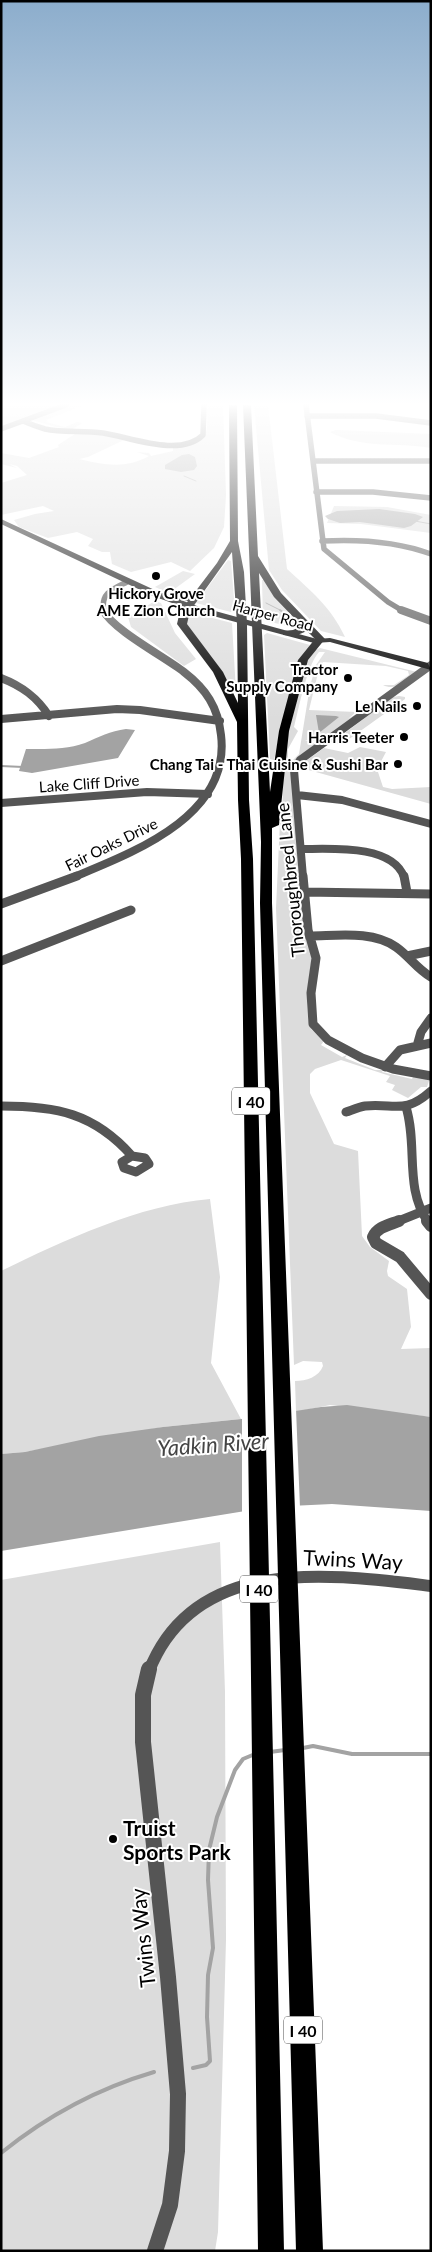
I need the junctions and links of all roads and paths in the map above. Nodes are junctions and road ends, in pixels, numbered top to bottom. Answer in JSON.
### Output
{"nodes":[{"id":1,"x":234,"y":510,"type":"edge"},
{"id":2,"x":252,"y":510,"type":"edge"},
{"id":3,"x":318,"y":510,"type":"edge"},
{"id":4,"x":1,"y":522,"type":"edge"},
{"id":5,"x":234,"y":541,"type":"junction"},
{"id":6,"x":322,"y":541,"type":"junction"},
{"id":7,"x":431,"y":554,"type":"edge"},
{"id":8,"x":255,"y":558,"type":"junction"},
{"id":9,"x":128,"y":582,"type":"junction"},
{"id":10,"x":197,"y":594,"type":"junction"},
{"id":11,"x":160,"y":596,"type":"junction"},
{"id":12,"x":189,"y":606,"type":"junction"},
{"id":13,"x":431,"y":621,"type":"edge"},
{"id":14,"x":307,"y":627,"type":"junction"},
{"id":15,"x":282,"y":632,"type":"junction"},
{"id":16,"x":318,"y":641,"type":"junction"},
{"id":17,"x":430,"y":667,"type":"edge"},
{"id":18,"x":1,"y":678,"type":"edge"},
{"id":19,"x":49,"y":716,"type":"junction"},
{"id":20,"x":1,"y":719,"type":"edge"},
{"id":21,"x":220,"y":720,"type":"junction"},
{"id":22,"x":242,"y":723,"type":"junction"},
{"id":23,"x":208,"y":794,"type":"junction"},
{"id":24,"x":297,"y":795,"type":"junction"},
{"id":25,"x":1,"y":803,"type":"edge"},
{"id":26,"x":431,"y":824,"type":"edge"},
{"id":27,"x":267,"y":842,"type":"junction"},
{"id":28,"x":302,"y":849,"type":"junction"},
{"id":29,"x":305,"y":892,"type":"junction"},
{"id":30,"x":407,"y":892,"type":"junction"},
{"id":31,"x":431,"y":894,"type":"edge"},
{"id":32,"x":1,"y":904,"type":"edge"},
{"id":33,"x":130,"y":910,"type":"dead end"},
{"id":34,"x":310,"y":936,"type":"junction"},
{"id":35,"x":431,"y":951,"type":"edge"},
{"id":36,"x":407,"y":956,"type":"junction"},
{"id":37,"x":1,"y":961,"type":"edge"},
{"id":38,"x":431,"y":977,"type":"edge"},
{"id":39,"x":431,"y":1018,"type":"edge"},
{"id":40,"x":431,"y":1043,"type":"edge"},
{"id":41,"x":417,"y":1046,"type":"junction"},
{"id":42,"x":385,"y":1067,"type":"junction"},
{"id":43,"x":431,"y":1076,"type":"edge"},
{"id":44,"x":431,"y":1091,"type":"edge"},
{"id":45,"x":1,"y":1106,"type":"edge"},
{"id":46,"x":406,"y":1107,"type":"junction"},
{"id":47,"x":346,"y":1112,"type":"dead end"},
{"id":48,"x":132,"y":1156,"type":"dead end"},
{"id":49,"x":425,"y":1210,"type":"edge"},
{"id":50,"x":431,"y":1226,"type":"edge"},
{"id":51,"x":431,"y":1294,"type":"edge"},
{"id":52,"x":431,"y":1586,"type":"edge"},
{"id":53,"x":155,"y":2251,"type":"edge"},
{"id":54,"x":271,"y":2251,"type":"edge"},
{"id":55,"x":310,"y":2251,"type":"edge"}],
"edges":[{"from":1,"to":5,"type":"highway","number":"I 40"},
{"from":2,"to":8,"type":"highway","number":"I 40"},
{"from":3,"to":6,"type":"street"},
{"from":4,"to":9,"type":"main road","name":"Harper Road"},
{"from":5,"to":10,"type":"highway"},
{"from":5,"to":22,"type":"highway","number":"I 40"},
{"from":6,"to":7,"type":"street"},
{"from":6,"to":13,"type":"street"},
{"from":8,"to":14,"type":"highway"},
{"from":8,"to":27,"type":"highway","number":"I 40"},
{"from":9,"to":11,"type":"main road","name":"Harper Road"},
{"from":9,"to":21,"type":"street","name":"Fair Oaks Drive"},
{"from":10,"to":11,"type":"highway"},
{"from":10,"to":12,"type":"highway"},
{"from":11,"to":12,"type":"main road","name":"Harper Road"},
{"from":12,"to":15,"type":"main road","name":"Harper Road"},
{"from":12,"to":22,"type":"highway"},
{"from":14,"to":15,"type":"highway"},
{"from":14,"to":16,"type":"highway"},
{"from":15,"to":16,"type":"main road","name":"Harper Road"},
{"from":16,"to":17,"type":"main road","name":"Harper Road"},
{"from":16,"to":27,"type":"highway"},
{"from":17,"to":24,"type":"street","name":"Thoroughbred Lane"},
{"from":18,"to":19,"type":"street"},
{"from":19,"to":20,"type":"street"},
{"from":19,"to":21,"type":"street"},
{"from":21,"to":23,"type":"street","name":"Fair Oaks Drive"},
{"from":22,"to":54,"type":"highway","number":"I 40"},
{"from":23,"to":25,"type":"street","name":"Lake Cliff Drive"},
{"from":23,"to":32,"type":"street","name":"Fair Oaks Drive"},
{"from":24,"to":26,"type":"street"},
{"from":24,"to":28,"type":"street","name":"Thoroughbred Lane"},
{"from":27,"to":55,"type":"highway","number":"I 40"},
{"from":28,"to":29,"type":"street","name":"Thoroughbred Lane"},
{"from":28,"to":30,"type":"street"},
{"from":29,"to":30,"type":"street"},
{"from":29,"to":34,"type":"street","name":"Thoroughbred Lane"},
{"from":30,"to":31,"type":"street"},
{"from":33,"to":37,"type":"street"},
{"from":34,"to":36,"type":"street"},
{"from":34,"to":42,"type":"street","name":"Thoroughbred Lane"},
{"from":35,"to":36,"type":"street"},
{"from":36,"to":38,"type":"street"},
{"from":39,"to":41,"type":"street"},
{"from":40,"to":41,"type":"street"},
{"from":41,"to":42,"type":"street"},
{"from":42,"to":43,"type":"street","name":"Thoroughbred Lane"},
{"from":44,"to":46,"type":"street"},
{"from":45,"to":48,"type":"street"},
{"from":46,"to":47,"type":"street"},
{"from":46,"to":49,"type":"street"},
{"from":49,"to":50,"type":"street"},
{"from":49,"to":51,"type":"street"},
{"from":52,"to":53,"type":"street","name":"Twins Way"}]}
